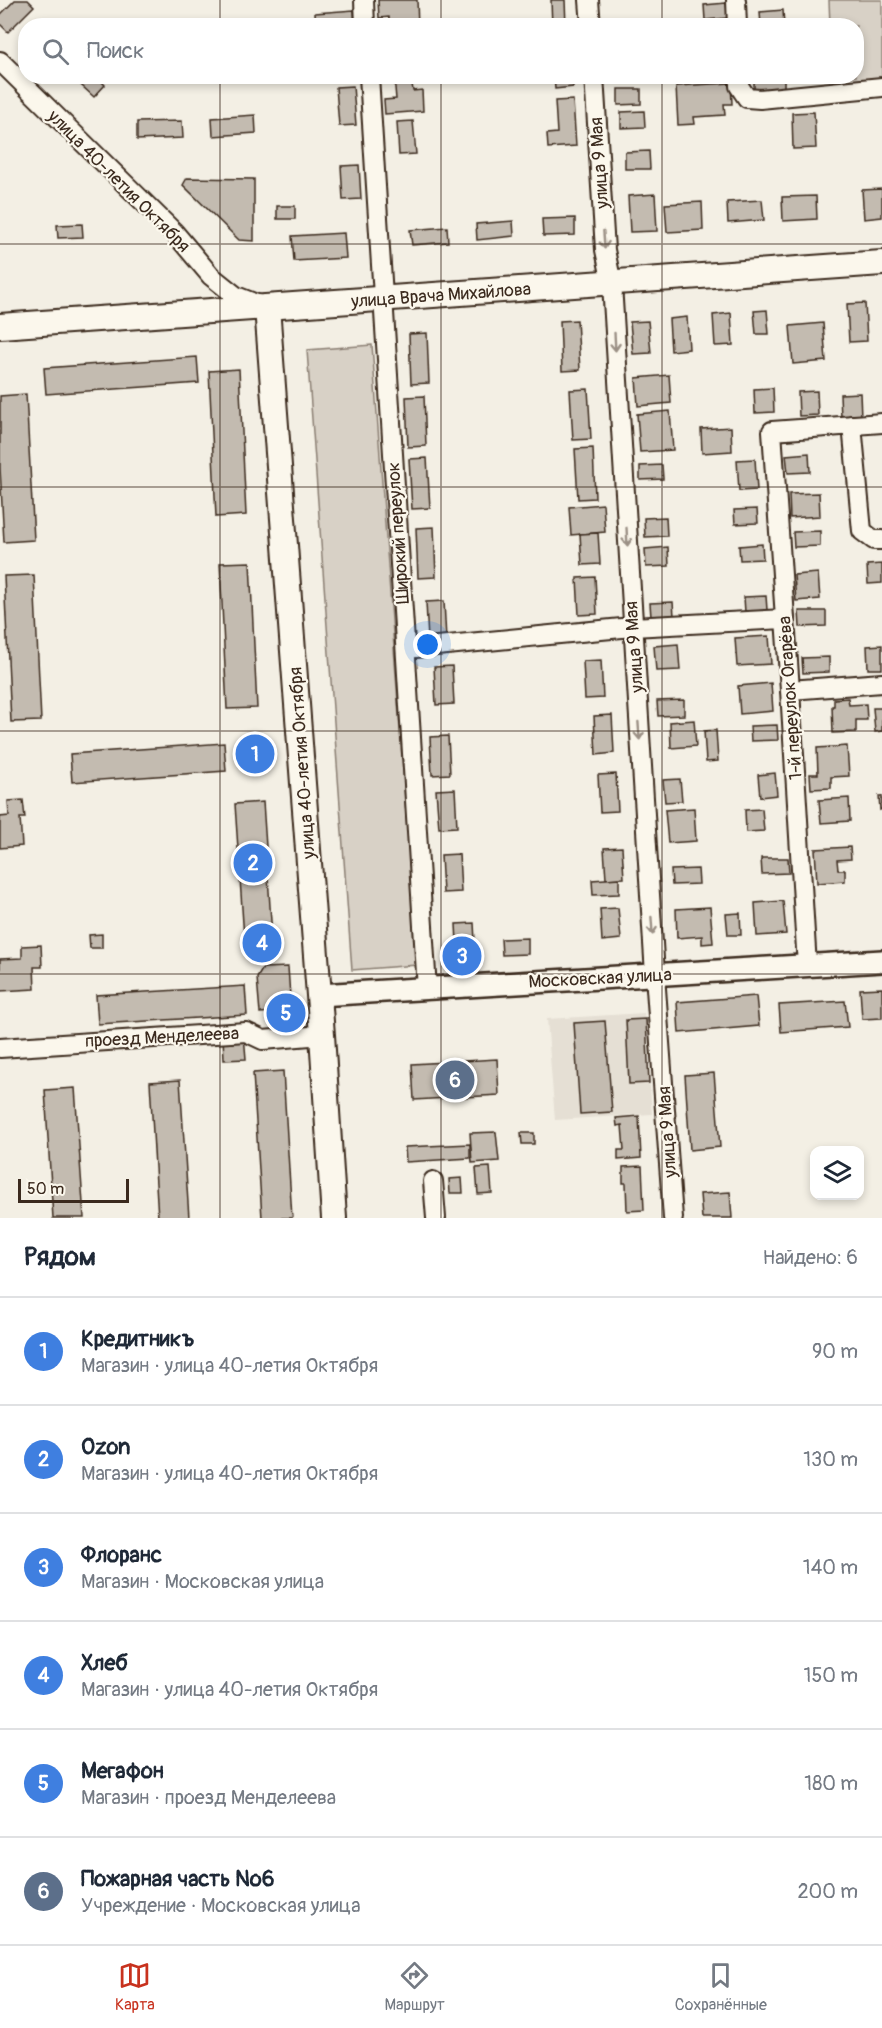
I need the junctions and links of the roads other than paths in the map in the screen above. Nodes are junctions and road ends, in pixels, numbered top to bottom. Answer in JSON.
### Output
{"nodes":[{"id":1,"x":364,"y":0,"type":"edge"},
{"id":2,"x":589,"y":0,"type":"edge"},
{"id":3,"x":736,"y":0,"type":"edge"},
{"id":4,"x":365,"y":18,"type":"edge"},
{"id":5,"x":590,"y":18,"type":"edge"},
{"id":6,"x":737,"y":18,"type":"edge"},
{"id":7,"x":0,"y":61,"type":"edge"},
{"id":8,"x":18,"y":79,"type":"edge"},
{"id":9,"x":23,"y":84,"type":"edge"},
{"id":10,"x":370,"y":84,"type":"edge"},
{"id":11,"x":595,"y":84,"type":"edge"},
{"id":12,"x":739,"y":84,"type":"edge"},
{"id":13,"x":882,"y":87,"type":"edge"},
{"id":14,"x":882,"y":263,"type":"edge"},
{"id":15,"x":612,"y":284,"type":"junction"},
{"id":16,"x":383,"y":299,"type":"junction"},
{"id":17,"x":267,"y":307,"type":"junction"},
{"id":18,"x":0,"y":326,"type":"edge"},
{"id":19,"x":882,"y":423,"type":"edge"},
{"id":20,"x":852,"y":425,"type":"junction"},
{"id":21,"x":882,"y":540,"type":"edge"},
{"id":22,"x":785,"y":619,"type":"junction"},
{"id":23,"x":632,"y":627,"type":"junction"},
{"id":24,"x":406,"y":649,"type":"junction"},
{"id":25,"x":882,"y":683,"type":"edge"},
{"id":26,"x":790,"y":690,"type":"junction"},
{"id":27,"x":882,"y":961,"type":"edge"},
{"id":28,"x":807,"y":966,"type":"junction"},
{"id":29,"x":655,"y":975,"type":"junction"},
{"id":30,"x":427,"y":989,"type":"junction"},
{"id":31,"x":319,"y":995,"type":"junction"},
{"id":32,"x":322,"y":1035,"type":"junction"},
{"id":33,"x":0,"y":1048,"type":"edge"},
{"id":34,"x":433,"y":1181,"type":"dead end"},
{"id":35,"x":334,"y":1218,"type":"edge"},
{"id":36,"x":436,"y":1218,"type":"edge"},
{"id":37,"x":673,"y":1218,"type":"edge"}],
"edges":[{"from":1,"to":4,"type":"street"},
{"from":2,"to":5,"type":"street"},
{"from":3,"to":6,"type":"street"},
{"from":7,"to":8,"type":"street","name":"улица 40-летия Октября"},
{"from":9,"to":17,"type":"street","name":"улица 40-летия Октября"},
{"from":10,"to":16,"type":"street","name":"Широкий переулок"},
{"from":11,"to":15,"type":"street","name":"улица 9 Мая","one_way":true},
{"from":12,"to":13,"type":"street"},
{"from":14,"to":15,"type":"main road","name":"улица Врача Михайлова"},
{"from":15,"to":16,"type":"main road","name":"улица Врача Михайлова"},
{"from":15,"to":23,"type":"street","name":"улица 9 Мая","one_way":true},
{"from":16,"to":17,"type":"main road","name":"улица Врача Михайлова"},
{"from":16,"to":24,"type":"street","name":"Широкий переулок"},
{"from":17,"to":18,"type":"main road","name":"улица Врача Михайлова"},
{"from":17,"to":31,"type":"main road","name":"улица 40-летия Октября"},
{"from":19,"to":20,"type":"street"},
{"from":20,"to":21,"type":"street"},
{"from":20,"to":22,"type":"street","name":"1-й переулок Огарёва"},
{"from":22,"to":23,"type":"street"},
{"from":22,"to":26,"type":"street","name":"1-й переулок Огарёва"},
{"from":23,"to":24,"type":"street"},
{"from":23,"to":29,"type":"street","name":"улица 9 Мая","one_way":true},
{"from":24,"to":30,"type":"street","name":"Широкий переулок"},
{"from":25,"to":26,"type":"street"},
{"from":26,"to":28,"type":"street","name":"1-й переулок Огарёва"},
{"from":27,"to":28,"type":"street","name":"Московская улица"},
{"from":28,"to":29,"type":"street","name":"Московская улица"},
{"from":29,"to":30,"type":"street","name":"Московская улица"},
{"from":29,"to":37,"type":"street","name":"улица 9 Мая"},
{"from":30,"to":31,"type":"street","name":"Московская улица"},
{"from":31,"to":32,"type":"main road","name":"улица 40-летия Октября"},
{"from":32,"to":33,"type":"street","name":"проезд Менделеева"},
{"from":32,"to":35,"type":"main road","name":"улица 40-летия Октября"},
{"from":34,"to":36,"type":"street"}]}
